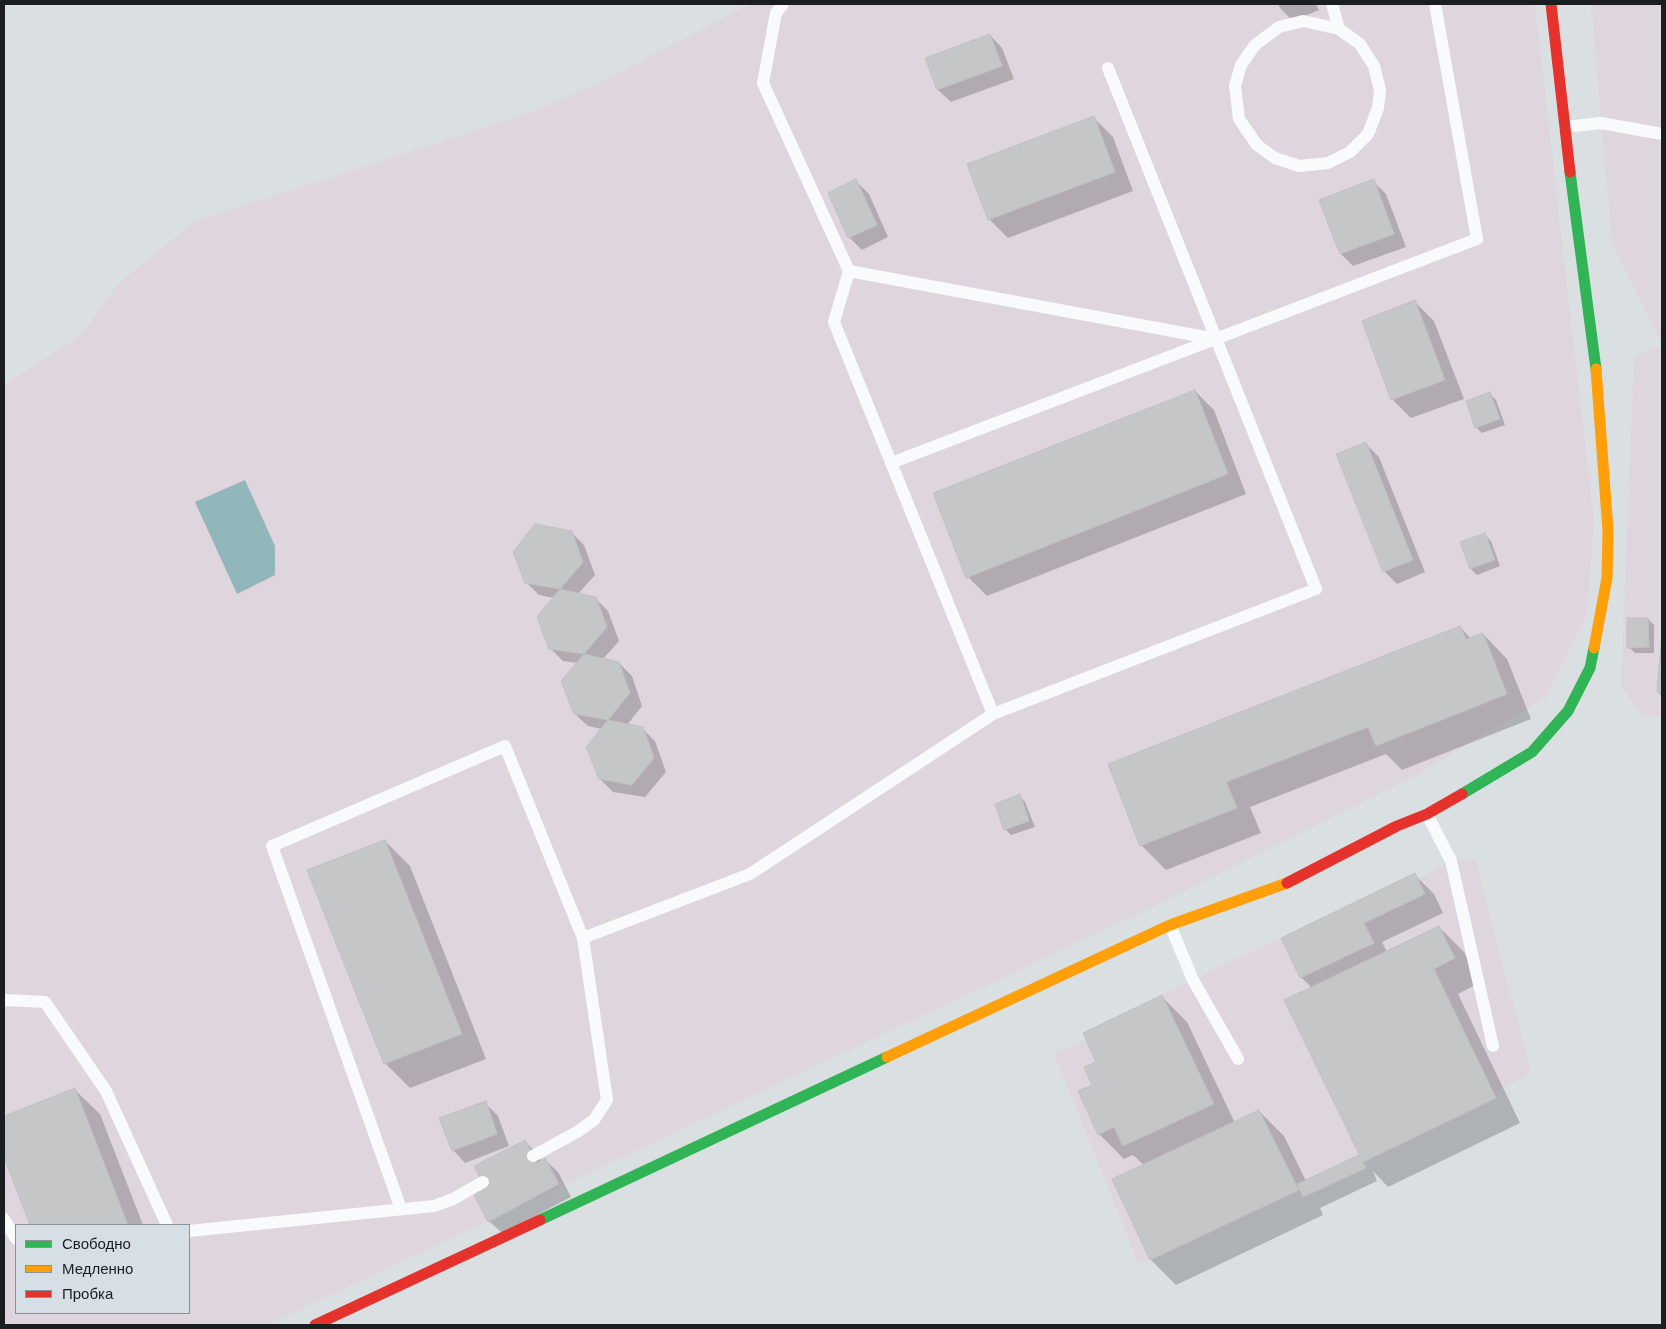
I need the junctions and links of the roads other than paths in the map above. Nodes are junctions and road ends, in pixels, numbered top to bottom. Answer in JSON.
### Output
{"nodes":[{"id":1,"x":783,"y":4,"type":"edge"},
{"id":2,"x":1332,"y":4,"type":"edge"},
{"id":3,"x":1435,"y":4,"type":"edge"},
{"id":4,"x":1551,"y":4,"type":"edge"},
{"id":5,"x":1339,"y":29,"type":"junction"},
{"id":6,"x":1108,"y":68,"type":"dead end"},
{"id":7,"x":1565,"y":128,"type":"junction"},
{"id":8,"x":1662,"y":134,"type":"edge"},
{"id":9,"x":849,"y":270,"type":"junction"},
{"id":10,"x":1216,"y":339,"type":"junction"},
{"id":11,"x":891,"y":463,"type":"junction"},
{"id":12,"x":994,"y":714,"type":"junction"},
{"id":13,"x":1426,"y":814,"type":"junction"},
{"id":14,"x":1170,"y":925,"type":"junction"},
{"id":15,"x":583,"y":938,"type":"junction"},
{"id":16,"x":4,"y":1000,"type":"edge"},
{"id":17,"x":1493,"y":1046,"type":"dead end"},
{"id":18,"x":1238,"y":1059,"type":"dead end"},
{"id":19,"x":533,"y":1156,"type":"dead end"},
{"id":20,"x":483,"y":1182,"type":"dead end"},
{"id":21,"x":401,"y":1209,"type":"junction"},
{"id":22,"x":4,"y":1219,"type":"edge"},
{"id":23,"x":166,"y":1224,"type":"edge"},
{"id":24,"x":190,"y":1231,"type":"edge"},
{"id":25,"x":15,"y":1237,"type":"edge"},
{"id":26,"x":315,"y":1325,"type":"edge"}],
"edges":[{"from":1,"to":9,"type":"lane"},
{"from":2,"to":5,"type":"lane"},
{"from":3,"to":10,"type":"lane"},
{"from":4,"to":7,"type":"street"},
{"from":5,"to":5,"type":"lane"},
{"from":6,"to":10,"type":"lane"},
{"from":7,"to":8,"type":"lane"},
{"from":7,"to":13,"type":"street"},
{"from":9,"to":10,"type":"lane"},
{"from":9,"to":11,"type":"lane"},
{"from":10,"to":11,"type":"lane"},
{"from":10,"to":12,"type":"lane"},
{"from":11,"to":12,"type":"lane"},
{"from":12,"to":15,"type":"lane"},
{"from":13,"to":14,"type":"street"},
{"from":13,"to":17,"type":"lane"},
{"from":14,"to":18,"type":"lane"},
{"from":14,"to":26,"type":"street"},
{"from":15,"to":19,"type":"lane"},
{"from":15,"to":21,"type":"lane"},
{"from":16,"to":23,"type":"lane"},
{"from":20,"to":21,"type":"lane"},
{"from":21,"to":24,"type":"lane"},
{"from":22,"to":25,"type":"lane"}]}
